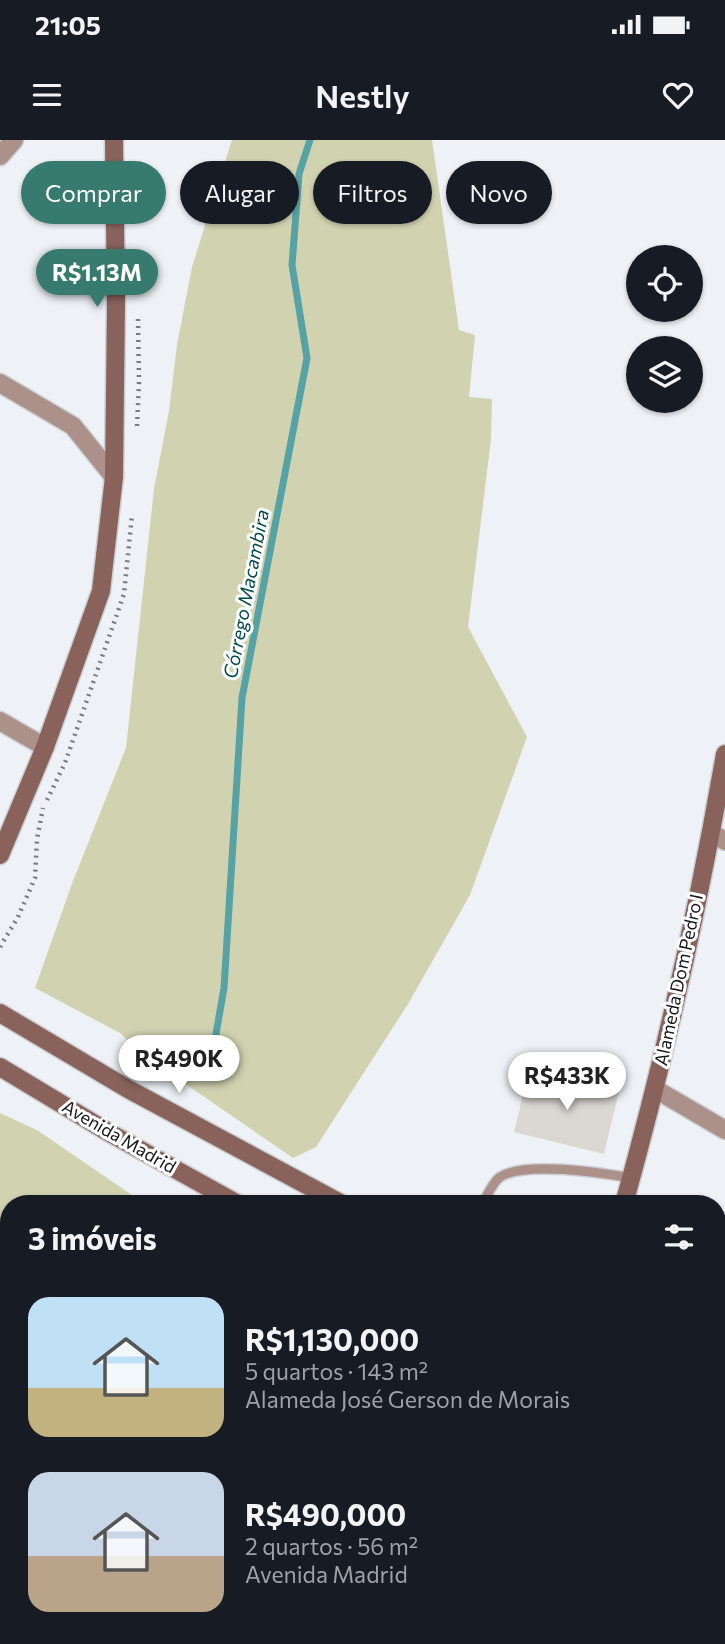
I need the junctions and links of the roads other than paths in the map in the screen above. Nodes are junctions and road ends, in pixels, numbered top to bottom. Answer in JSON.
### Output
{"nodes":[{"id":1,"x":14,"y":140,"type":"edge"},
{"id":2,"x":114,"y":140,"type":"edge"},
{"id":3,"x":0,"y":156,"type":"edge"},
{"id":4,"x":0,"y":383,"type":"edge"},
{"id":5,"x":114,"y":477,"type":"junction"},
{"id":6,"x":0,"y":721,"type":"edge"},
{"id":7,"x":45,"y":747,"type":"junction"},
{"id":8,"x":725,"y":754,"type":"edge"},
{"id":9,"x":718,"y":837,"type":"edge"},
{"id":10,"x":0,"y":855,"type":"edge"},
{"id":11,"x":0,"y":1013,"type":"edge"},
{"id":12,"x":0,"y":1067,"type":"edge"},
{"id":13,"x":655,"y":1089,"type":"junction"},
{"id":14,"x":725,"y":1130,"type":"edge"},
{"id":15,"x":631,"y":1178,"type":"junction"},
{"id":16,"x":222,"y":1195,"type":"edge"},
{"id":17,"x":325,"y":1195,"type":"edge"},
{"id":18,"x":488,"y":1195,"type":"edge"},
{"id":19,"x":626,"y":1195,"type":"edge"}],
"edges":[{"from":1,"to":3,"type":"street"},
{"from":2,"to":5,"type":"street"},
{"from":4,"to":5,"type":"street"},
{"from":5,"to":7,"type":"street"},
{"from":6,"to":7,"type":"street"},
{"from":7,"to":10,"type":"street"},
{"from":8,"to":9,"type":"street","name":"Alameda Dom Pedro I"},
{"from":9,"to":13,"type":"street","name":"Alameda Dom Pedro I"},
{"from":11,"to":17,"type":"street"},
{"from":12,"to":16,"type":"street","name":"Avenida Madrid"},
{"from":13,"to":14,"type":"street"},
{"from":13,"to":15,"type":"street","name":"Alameda Dom Pedro I"},
{"from":15,"to":18,"type":"lane"},
{"from":15,"to":19,"type":"street","name":"Alameda Dom Pedro I"}]}
